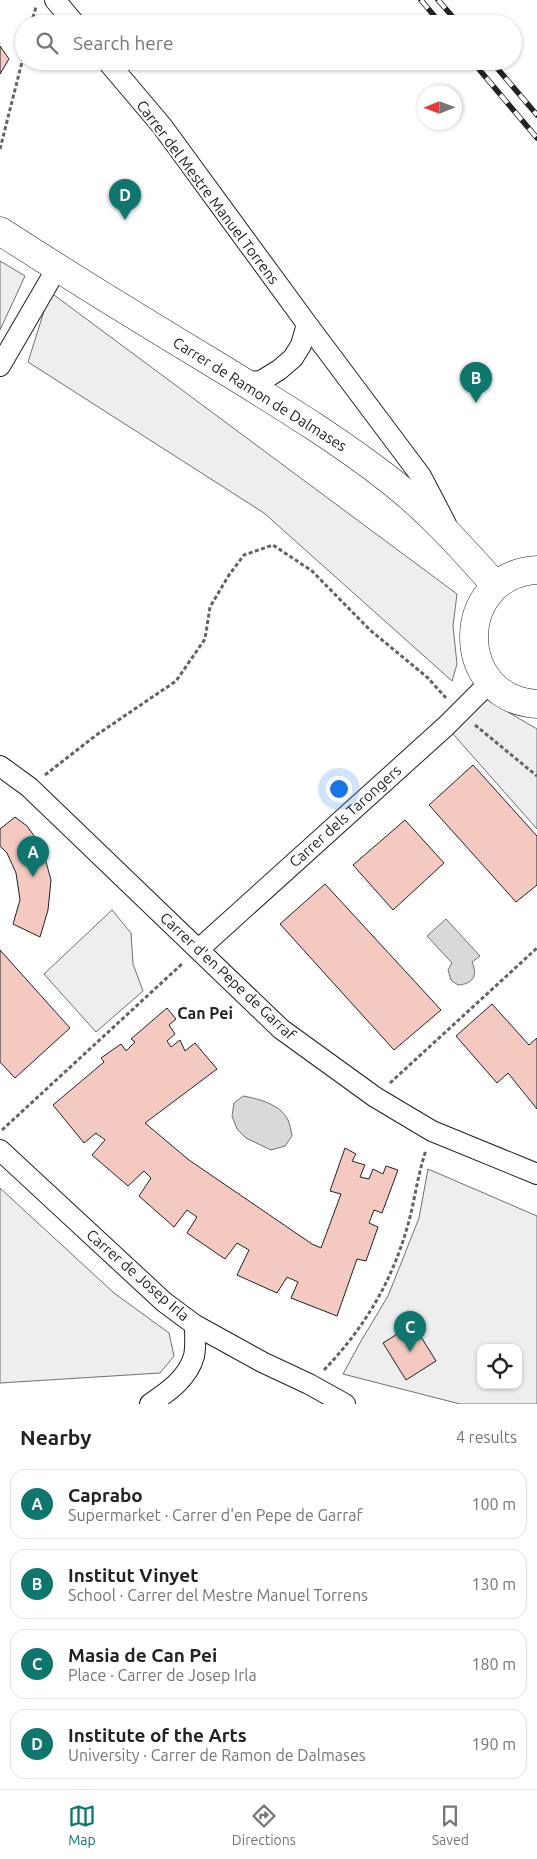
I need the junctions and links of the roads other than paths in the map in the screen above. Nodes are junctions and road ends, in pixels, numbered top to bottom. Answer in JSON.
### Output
{"nodes":[{"id":1,"x":55,"y":0,"type":"edge"},
{"id":2,"x":68,"y":15,"type":"edge"},
{"id":3,"x":115,"y":70,"type":"edge"},
{"id":4,"x":0,"y":231,"type":"edge"},
{"id":5,"x":57,"y":268,"type":"junction"},
{"id":6,"x":307,"y":324,"type":"junction"},
{"id":7,"x":0,"y":366,"type":"edge"},
{"id":8,"x":244,"y":382,"type":"junction"},
{"id":9,"x":450,"y":533,"type":"junction"},
{"id":10,"x":537,"y":570,"type":"edge"},
{"id":11,"x":496,"y":586,"type":"junction"},
{"id":12,"x":490,"y":682,"type":"junction"},
{"id":13,"x":537,"y":704,"type":"edge"},
{"id":14,"x":0,"y":766,"type":"edge"},
{"id":15,"x":199,"y":948,"type":"junction"},
{"id":16,"x":0,"y":1150,"type":"edge"},
{"id":17,"x":537,"y":1174,"type":"edge"},
{"id":18,"x":195,"y":1325,"type":"junction"},
{"id":19,"x":150,"y":1404,"type":"edge"},
{"id":20,"x":345,"y":1404,"type":"edge"}],
"edges":[{"from":1,"to":2,"type":"street"},
{"from":3,"to":6,"type":"street","name":"Carrer del Mestre Manuel Torrens"},
{"from":4,"to":5,"type":"street","name":"Carrer de Ramon de Dalmases"},
{"from":5,"to":7,"type":"street"},
{"from":5,"to":8,"type":"street","name":"Carrer de Ramon de Dalmases"},
{"from":6,"to":8,"type":"street"},
{"from":6,"to":9,"type":"street","name":"Carrer del Mestre Manuel Torrens"},
{"from":8,"to":9,"type":"street","name":"Carrer de Ramon de Dalmases"},
{"from":9,"to":11,"type":"street","name":"Carrer de Ramon de Dalmases"},
{"from":10,"to":11,"type":"street"},
{"from":11,"to":12,"type":"street"},
{"from":12,"to":13,"type":"street"},
{"from":12,"to":15,"type":"street","name":"Carrer dels Tarongers"},
{"from":14,"to":15,"type":"street","name":"Carrer d'en Pepe de Garraf"},
{"from":15,"to":17,"type":"street","name":"Carrer d'en Pepe de Garraf"},
{"from":16,"to":18,"type":"street","name":"Carrer de Josep Irla"},
{"from":18,"to":19,"type":"street"},
{"from":18,"to":20,"type":"street","name":"Carrer de Josep Irla"}]}
